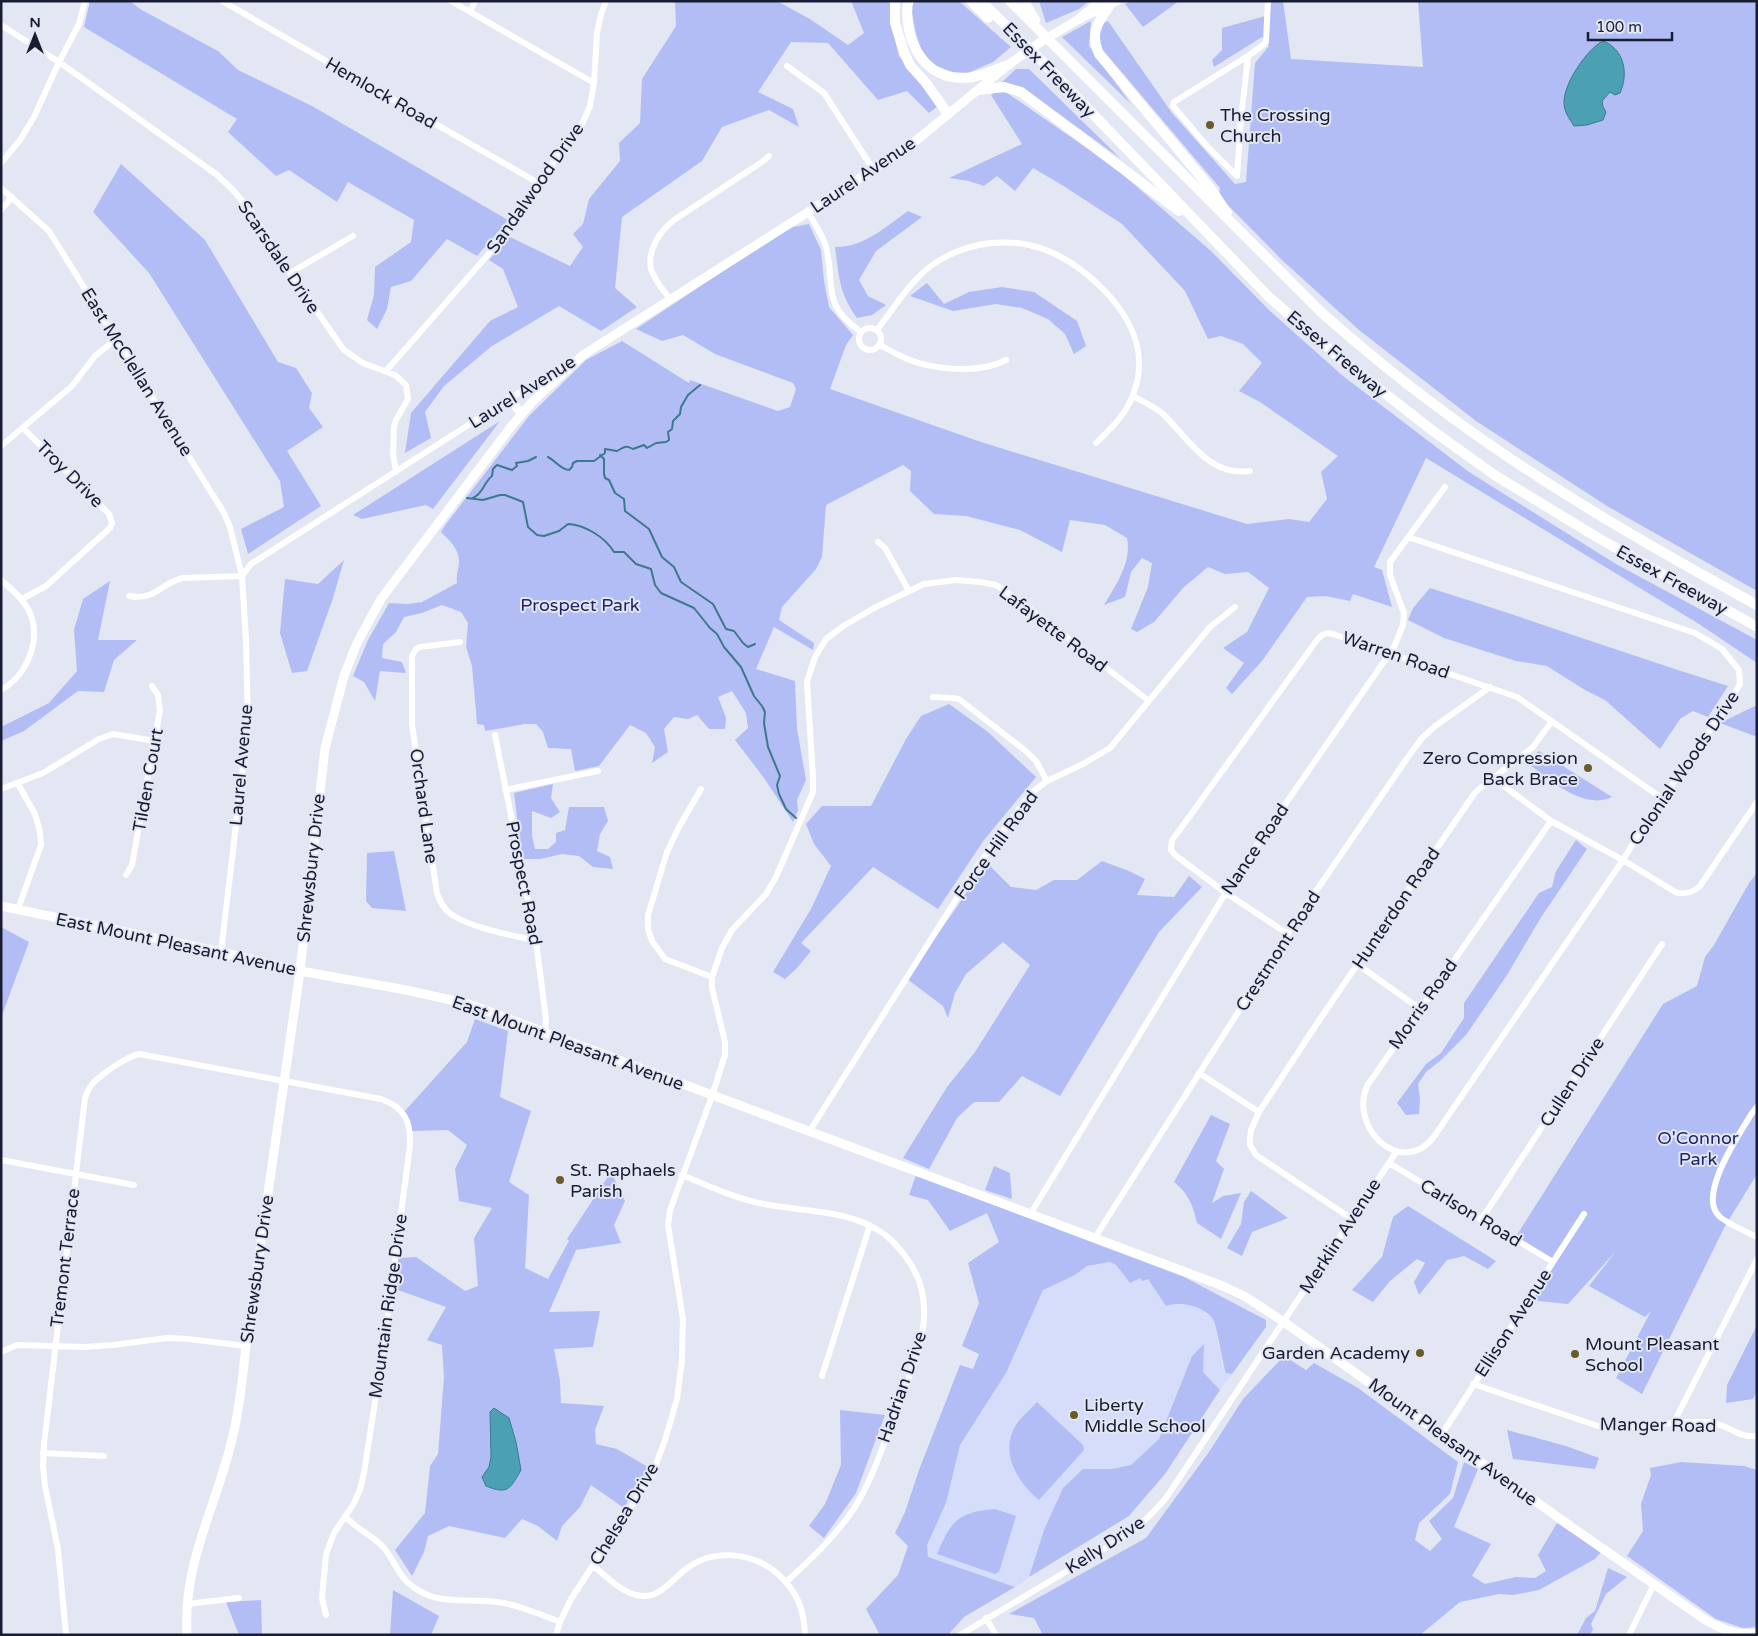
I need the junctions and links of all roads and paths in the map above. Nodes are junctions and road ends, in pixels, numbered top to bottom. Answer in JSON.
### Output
{"nodes":[{"id":1,"x":86,"y":1,"type":"edge"},
{"id":2,"x":222,"y":1,"type":"edge"},
{"id":3,"x":451,"y":1,"type":"edge"},
{"id":4,"x":476,"y":1,"type":"edge"},
{"id":5,"x":606,"y":1,"type":"edge"},
{"id":6,"x":895,"y":1,"type":"edge"},
{"id":7,"x":908,"y":1,"type":"edge"},
{"id":8,"x":971,"y":1,"type":"edge"},
{"id":9,"x":982,"y":1,"type":"edge"},
{"id":10,"x":1010,"y":1,"type":"edge"},
{"id":11,"x":1024,"y":1,"type":"edge"},
{"id":12,"x":1268,"y":1,"type":"edge"},
{"id":13,"x":1109,"y":3,"type":"edge"},
{"id":14,"x":470,"y":12,"type":"junction"},
{"id":15,"x":1079,"y":19,"type":"joint"},
{"id":16,"x":1,"y":25,"type":"edge"},
{"id":17,"x":1064,"y":55,"type":"junction"},
{"id":18,"x":1248,"y":56,"type":"junction"},
{"id":19,"x":59,"y":62,"type":"junction"},
{"id":20,"x":1011,"y":62,"type":"junction"},
{"id":21,"x":786,"y":66,"type":"dead end"},
{"id":22,"x":1061,"y":81,"type":"junction"},
{"id":23,"x":594,"y":83,"type":"junction"},
{"id":24,"x":979,"y":90,"type":"junction"},
{"id":25,"x":948,"y":114,"type":"junction"},
{"id":26,"x":768,"y":156,"type":"dead end"},
{"id":27,"x":1,"y":163,"type":"edge"},
{"id":28,"x":873,"y":170,"type":"junction"},
{"id":29,"x":540,"y":184,"type":"junction"},
{"id":30,"x":1,"y":188,"type":"edge"},
{"id":31,"x":12,"y":197,"type":"junction"},
{"id":32,"x":1,"y":210,"type":"edge"},
{"id":33,"x":808,"y":212,"type":"junction"},
{"id":34,"x":1205,"y":231,"type":"junction"},
{"id":35,"x":1242,"y":235,"type":"junction"},
{"id":36,"x":352,"y":236,"type":"dead end"},
{"id":37,"x":290,"y":274,"type":"junction"},
{"id":38,"x":671,"y":300,"type":"junction"},
{"id":39,"x":877,"y":330,"type":"junction"},
{"id":40,"x":861,"y":332,"type":"junction"},
{"id":41,"x":116,"y":339,"type":"junction"},
{"id":42,"x":880,"y":345,"type":"junction"},
{"id":43,"x":583,"y":354,"type":"junction"},
{"id":44,"x":1006,"y":360,"type":"dead end"},
{"id":45,"x":386,"y":371,"type":"junction"},
{"id":46,"x":1133,"y":396,"type":"junction"},
{"id":47,"x":508,"y":399,"type":"junction"},
{"id":48,"x":522,"y":414,"type":"junction"},
{"id":49,"x":24,"y":428,"type":"junction"},
{"id":50,"x":1096,"y":443,"type":"dead end"},
{"id":51,"x":1,"y":446,"type":"edge"},
{"id":52,"x":1250,"y":471,"type":"dead end"},
{"id":53,"x":396,"y":472,"type":"junction"},
{"id":54,"x":1445,"y":487,"type":"dead end"},
{"id":55,"x":1408,"y":536,"type":"junction"},
{"id":56,"x":878,"y":542,"type":"dead end"},
{"id":57,"x":242,"y":576,"type":"junction"},
{"id":58,"x":1,"y":580,"type":"edge"},
{"id":59,"x":909,"y":591,"type":"junction"},
{"id":60,"x":129,"y":596,"type":"dead end"},
{"id":61,"x":22,"y":599,"type":"junction"},
{"id":62,"x":1757,"y":605,"type":"edge"},
{"id":63,"x":1235,"y":607,"type":"dead end"},
{"id":64,"x":1757,"y":627,"type":"edge"},
{"id":65,"x":460,"y":642,"type":"dead end"},
{"id":66,"x":1390,"y":653,"type":"junction"},
{"id":67,"x":152,"y":686,"type":"dead end"},
{"id":68,"x":1490,"y":687,"type":"junction"},
{"id":69,"x":1,"y":690,"type":"edge"},
{"id":70,"x":933,"y":697,"type":"dead end"},
{"id":71,"x":1149,"y":701,"type":"junction"},
{"id":72,"x":1552,"y":721,"type":"junction"},
{"id":73,"x":495,"y":735,"type":"dead end"},
{"id":74,"x":155,"y":741,"type":"junction"},
{"id":75,"x":598,"y":771,"type":"dead end"},
{"id":76,"x":1493,"y":778,"type":"junction"},
{"id":77,"x":1047,"y":781,"type":"junction"},
{"id":78,"x":18,"y":784,"type":"junction"},
{"id":79,"x":700,"y":788,"type":"dead end"},
{"id":80,"x":1,"y":789,"type":"edge"},
{"id":81,"x":505,"y":790,"type":"junction"},
{"id":82,"x":1662,"y":799,"type":"junction"},
{"id":83,"x":1757,"y":802,"type":"edge"},
{"id":84,"x":1551,"y":821,"type":"junction"},
{"id":85,"x":1623,"y":860,"type":"junction"},
{"id":86,"x":126,"y":875,"type":"dead end"},
{"id":87,"x":1226,"y":893,"type":"junction"},
{"id":88,"x":1,"y":906,"type":"edge"},
{"id":89,"x":18,"y":909,"type":"junction"},
{"id":90,"x":1288,"y":934,"type":"junction"},
{"id":91,"x":536,"y":941,"type":"junction"},
{"id":92,"x":1662,"y":944,"type":"dead end"},
{"id":93,"x":221,"y":952,"type":"junction"},
{"id":94,"x":1357,"y":964,"type":"junction"},
{"id":95,"x":300,"y":972,"type":"junction"},
{"id":96,"x":712,"y":977,"type":"junction"},
{"id":97,"x":1420,"y":1009,"type":"junction"},
{"id":98,"x":545,"y":1032,"type":"junction"},
{"id":99,"x":1200,"y":1073,"type":"junction"},
{"id":100,"x":284,"y":1082,"type":"junction"},
{"id":101,"x":712,"y":1096,"type":"junction"},
{"id":102,"x":1757,"y":1107,"type":"edge"},
{"id":103,"x":1259,"y":1112,"type":"junction"},
{"id":104,"x":809,"y":1132,"type":"junction"},
{"id":105,"x":1397,"y":1151,"type":"junction"},
{"id":106,"x":1,"y":1160,"type":"edge"},
{"id":107,"x":1389,"y":1163,"type":"junction"},
{"id":108,"x":75,"y":1175,"type":"junction"},
{"id":109,"x":682,"y":1175,"type":"junction"},
{"id":110,"x":134,"y":1186,"type":"dead end"},
{"id":111,"x":1031,"y":1213,"type":"junction"},
{"id":112,"x":1584,"y":1214,"type":"dead end"},
{"id":113,"x":1352,"y":1219,"type":"junction"},
{"id":114,"x":1481,"y":1220,"type":"junction"},
{"id":115,"x":870,"y":1225,"type":"junction"},
{"id":116,"x":1757,"y":1237,"type":"edge"},
{"id":117,"x":1094,"y":1239,"type":"junction"},
{"id":118,"x":1757,"y":1259,"type":"edge"},
{"id":119,"x":1553,"y":1262,"type":"junction"},
{"id":120,"x":1284,"y":1322,"type":"junction"},
{"id":121,"x":246,"y":1346,"type":"junction"},
{"id":122,"x":55,"y":1347,"type":"junction"},
{"id":123,"x":1,"y":1352,"type":"edge"},
{"id":124,"x":822,"y":1376,"type":"dead end"},
{"id":125,"x":1473,"y":1384,"type":"junction"},
{"id":126,"x":1673,"y":1424,"type":"junction"},
{"id":127,"x":1442,"y":1434,"type":"junction"},
{"id":128,"x":1757,"y":1436,"type":"edge"},
{"id":129,"x":43,"y":1453,"type":"junction"},
{"id":130,"x":104,"y":1456,"type":"dead end"},
{"id":131,"x":345,"y":1516,"type":"junction"},
{"id":132,"x":593,"y":1566,"type":"junction"},
{"id":133,"x":786,"y":1582,"type":"junction"},
{"id":134,"x":1654,"y":1584,"type":"junction"},
{"id":135,"x":240,"y":1598,"type":"dead end"},
{"id":136,"x":187,"y":1604,"type":"junction"},
{"id":137,"x":326,"y":1615,"type":"dead end"},
{"id":138,"x":986,"y":1618,"type":"junction"},
{"id":139,"x":560,"y":1622,"type":"junction"},
{"id":140,"x":1757,"y":1633,"type":"edge"},
{"id":141,"x":66,"y":1635,"type":"edge"},
{"id":142,"x":187,"y":1635,"type":"edge"},
{"id":143,"x":556,"y":1635,"type":"edge"},
{"id":144,"x":805,"y":1635,"type":"edge"},
{"id":145,"x":960,"y":1635,"type":"edge"},
{"id":146,"x":996,"y":1635,"type":"edge"},
{"id":147,"x":1629,"y":1635,"type":"edge"}],
"edges":[{"from":1,"to":19,"type":"street"},
{"from":2,"to":29,"type":"street","name":"Hemlock Road"},
{"from":3,"to":14,"type":"street"},
{"from":4,"to":14,"type":"street"},
{"from":5,"to":23,"type":"street","name":"Sandalwood Drive"},
{"from":6,"to":25,"type":"highway"},
{"from":7,"to":20,"type":"highway"},
{"from":8,"to":22,"type":"highway"},
{"from":9,"to":22,"type":"highway","name":"Essex Freeway"},
{"from":10,"to":17,"type":"highway","name":"Essex Freeway"},
{"from":11,"to":17,"type":"highway"},
{"from":12,"to":18,"type":"street"},
{"from":13,"to":15,"type":"highway"},
{"from":13,"to":35,"type":"highway"},
{"from":14,"to":23,"type":"street"},
{"from":15,"to":20,"type":"main road","name":"Laurel Avenue"},
{"from":16,"to":19,"type":"street","name":"Scarsdale Drive"},
{"from":17,"to":35,"type":"highway","name":"Essex Freeway"},
{"from":18,"to":18,"type":"street"},
{"from":19,"to":27,"type":"street"},
{"from":19,"to":37,"type":"street","name":"Scarsdale Drive"},
{"from":20,"to":24,"type":"main road","name":"Laurel Avenue"},
{"from":21,"to":28,"type":"street"},
{"from":22,"to":34,"type":"highway","name":"Essex Freeway"},
{"from":23,"to":29,"type":"street","name":"Sandalwood Drive"},
{"from":24,"to":25,"type":"main road","name":"Laurel Avenue"},
{"from":24,"to":34,"type":"highway"},
{"from":25,"to":28,"type":"main road","name":"Laurel Avenue"},
{"from":26,"to":38,"type":"street"},
{"from":28,"to":33,"type":"main road","name":"Laurel Avenue"},
{"from":29,"to":45,"type":"street","name":"Sandalwood Drive"},
{"from":30,"to":31,"type":"street","name":"East McClellan Avenue"},
{"from":31,"to":32,"type":"street"},
{"from":31,"to":41,"type":"street","name":"East McClellan Avenue"},
{"from":33,"to":38,"type":"main road","name":"Laurel Avenue"},
{"from":33,"to":40,"type":"street"},
{"from":34,"to":64,"type":"highway","name":"Essex Freeway"},
{"from":35,"to":62,"type":"highway","name":"Essex Freeway"},
{"from":36,"to":37,"type":"street"},
{"from":37,"to":45,"type":"street","name":"Scarsdale Drive"},
{"from":38,"to":43,"type":"main road","name":"Laurel Avenue"},
{"from":39,"to":40,"type":"street"},
{"from":39,"to":42,"type":"street"},
{"from":39,"to":46,"type":"street"},
{"from":40,"to":42,"type":"street"},
{"from":41,"to":49,"type":"street"},
{"from":41,"to":57,"type":"street","name":"East McClellan Avenue"},
{"from":42,"to":44,"type":"street"},
{"from":43,"to":47,"type":"street","name":"Laurel Avenue"},
{"from":43,"to":48,"type":"main road","name":"Shrewsbury Drive"},
{"from":45,"to":53,"type":"street","name":"Scarsdale Drive"},
{"from":46,"to":50,"type":"street"},
{"from":46,"to":52,"type":"street"},
{"from":47,"to":48,"type":"main road"},
{"from":47,"to":53,"type":"street","name":"Laurel Avenue"},
{"from":48,"to":95,"type":"main road","name":"Shrewsbury Drive"},
{"from":49,"to":51,"type":"street"},
{"from":49,"to":61,"type":"street","name":"Troy Drive"},
{"from":53,"to":57,"type":"street","name":"Laurel Avenue"},
{"from":54,"to":55,"type":"street","name":"Nance Road"},
{"from":55,"to":66,"type":"street","name":"Nance Road"},
{"from":55,"to":82,"type":"street","name":"Colonial Woods Drive"},
{"from":56,"to":59,"type":"street"},
{"from":57,"to":60,"type":"street"},
{"from":57,"to":93,"type":"street","name":"Laurel Avenue"},
{"from":58,"to":61,"type":"street"},
{"from":59,"to":71,"type":"street","name":"Lafayette Road"},
{"from":59,"to":96,"type":"street","name":"Lafayette Road"},
{"from":61,"to":69,"type":"street"},
{"from":63,"to":71,"type":"street","name":"Force Hill Road"},
{"from":65,"to":91,"type":"street","name":"Orchard Lane"},
{"from":66,"to":68,"type":"street","name":"Warren Road"},
{"from":66,"to":87,"type":"street","name":"Nance Road"},
{"from":66,"to":87,"type":"street","name":"Warren Road"},
{"from":67,"to":74,"type":"street","name":"Tilden Court"},
{"from":68,"to":72,"type":"street","name":"Warren Road"},
{"from":68,"to":90,"type":"street","name":"Crestmont Road"},
{"from":70,"to":77,"type":"street"},
{"from":71,"to":77,"type":"street","name":"Force Hill Road"},
{"from":72,"to":76,"type":"street","name":"Hunterdon Road"},
{"from":72,"to":82,"type":"street","name":"Warren Road"},
{"from":73,"to":81,"type":"street","name":"Prospect Road"},
{"from":74,"to":78,"type":"street"},
{"from":74,"to":86,"type":"street","name":"Tilden Court"},
{"from":75,"to":81,"type":"street"},
{"from":76,"to":84,"type":"street"},
{"from":76,"to":94,"type":"street","name":"Hunterdon Road"},
{"from":77,"to":104,"type":"street","name":"Force Hill Road"},
{"from":78,"to":80,"type":"street"},
{"from":78,"to":89,"type":"street"},
{"from":79,"to":96,"type":"street"},
{"from":81,"to":91,"type":"street","name":"Prospect Road"},
{"from":82,"to":85,"type":"street","name":"Colonial Woods Drive"},
{"from":83,"to":85,"type":"street"},
{"from":84,"to":85,"type":"street"},
{"from":84,"to":97,"type":"street","name":"Morris Road"},
{"from":85,"to":105,"type":"street","name":"Colonial Woods Drive"},
{"from":87,"to":90,"type":"street"},
{"from":87,"to":111,"type":"street","name":"Nance Road"},
{"from":88,"to":89,"type":"main road","name":"East Mount Pleasant Avenue"},
{"from":89,"to":93,"type":"main road","name":"East Mount Pleasant Avenue"},
{"from":90,"to":99,"type":"street","name":"Crestmont Road"},
{"from":91,"to":98,"type":"street","name":"Prospect Road"},
{"from":92,"to":114,"type":"street","name":"Cullen Drive"},
{"from":93,"to":95,"type":"main road","name":"East Mount Pleasant Avenue"},
{"from":94,"to":97,"type":"street"},
{"from":94,"to":103,"type":"street","name":"Hunterdon Road"},
{"from":95,"to":98,"type":"main road","name":"East Mount Pleasant Avenue"},
{"from":95,"to":100,"type":"main road","name":"Shrewsbury Drive"},
{"from":96,"to":101,"type":"street","name":"Lafayette Road"},
{"from":97,"to":105,"type":"street","name":"Morris Road"},
{"from":98,"to":101,"type":"main road","name":"East Mount Pleasant Avenue"},
{"from":99,"to":103,"type":"street"},
{"from":99,"to":117,"type":"street","name":"Crestmont Road"},
{"from":100,"to":108,"type":"street","name":"Tremont Terrace"},
{"from":100,"to":121,"type":"main road","name":"Shrewsbury Drive"},
{"from":100,"to":131,"type":"street","name":"Mountain Ridge Drive"},
{"from":101,"to":104,"type":"main road","name":"East Mount Pleasant Avenue"},
{"from":101,"to":109,"type":"street","name":"Chelsea Drive"},
{"from":102,"to":116,"type":"street"},
{"from":103,"to":113,"type":"street","name":"Hunterdon Road"},
{"from":104,"to":111,"type":"main road","name":"East Mount Pleasant Avenue"},
{"from":105,"to":107,"type":"street","name":"Merklin Avenue"},
{"from":106,"to":108,"type":"street"},
{"from":107,"to":113,"type":"street","name":"Merklin Avenue"},
{"from":107,"to":114,"type":"street","name":"Carlson Road"},
{"from":108,"to":110,"type":"street"},
{"from":108,"to":122,"type":"street","name":"Tremont Terrace"},
{"from":109,"to":115,"type":"street","name":"Hadrian Drive"},
{"from":109,"to":132,"type":"street","name":"Chelsea Drive"},
{"from":111,"to":117,"type":"main road","name":"Mount Pleasant Avenue"},
{"from":112,"to":119,"type":"street","name":"Ellison Avenue"},
{"from":113,"to":120,"type":"street","name":"Merklin Avenue"},
{"from":114,"to":119,"type":"street","name":"Carlson Road"},
{"from":115,"to":124,"type":"street"},
{"from":115,"to":133,"type":"street","name":"Hadrian Drive"},
{"from":117,"to":120,"type":"main road","name":"Mount Pleasant Avenue"},
{"from":118,"to":126,"type":"street"},
{"from":119,"to":125,"type":"street","name":"Ellison Avenue"},
{"from":120,"to":127,"type":"main road","name":"Mount Pleasant Avenue"},
{"from":120,"to":138,"type":"street","name":"Kelly Drive"},
{"from":121,"to":122,"type":"street"},
{"from":121,"to":136,"type":"main road","name":"Shrewsbury Drive"},
{"from":122,"to":123,"type":"street"},
{"from":122,"to":129,"type":"street","name":"Tremont Terrace"},
{"from":125,"to":126,"type":"street","name":"Manger Road"},
{"from":125,"to":127,"type":"street","name":"Ellison Avenue"},
{"from":126,"to":128,"type":"street","name":"Manger Road"},
{"from":127,"to":134,"type":"main road","name":"Mount Pleasant Avenue"},
{"from":129,"to":130,"type":"street"},
{"from":129,"to":141,"type":"street","name":"Tremont Terrace"},
{"from":131,"to":137,"type":"street","name":"Mountain Ridge Drive"},
{"from":131,"to":139,"type":"street"},
{"from":132,"to":133,"type":"street"},
{"from":132,"to":139,"type":"street","name":"Chelsea Drive"},
{"from":133,"to":144,"type":"street"},
{"from":134,"to":140,"type":"main road","name":"Mount Pleasant Avenue"},
{"from":134,"to":147,"type":"street"},
{"from":135,"to":136,"type":"street"},
{"from":136,"to":142,"type":"main road","name":"Shrewsbury Drive"},
{"from":138,"to":145,"type":"street","name":"Kelly Drive"},
{"from":138,"to":146,"type":"street"},
{"from":139,"to":143,"type":"street","name":"Chelsea Drive"}]}
